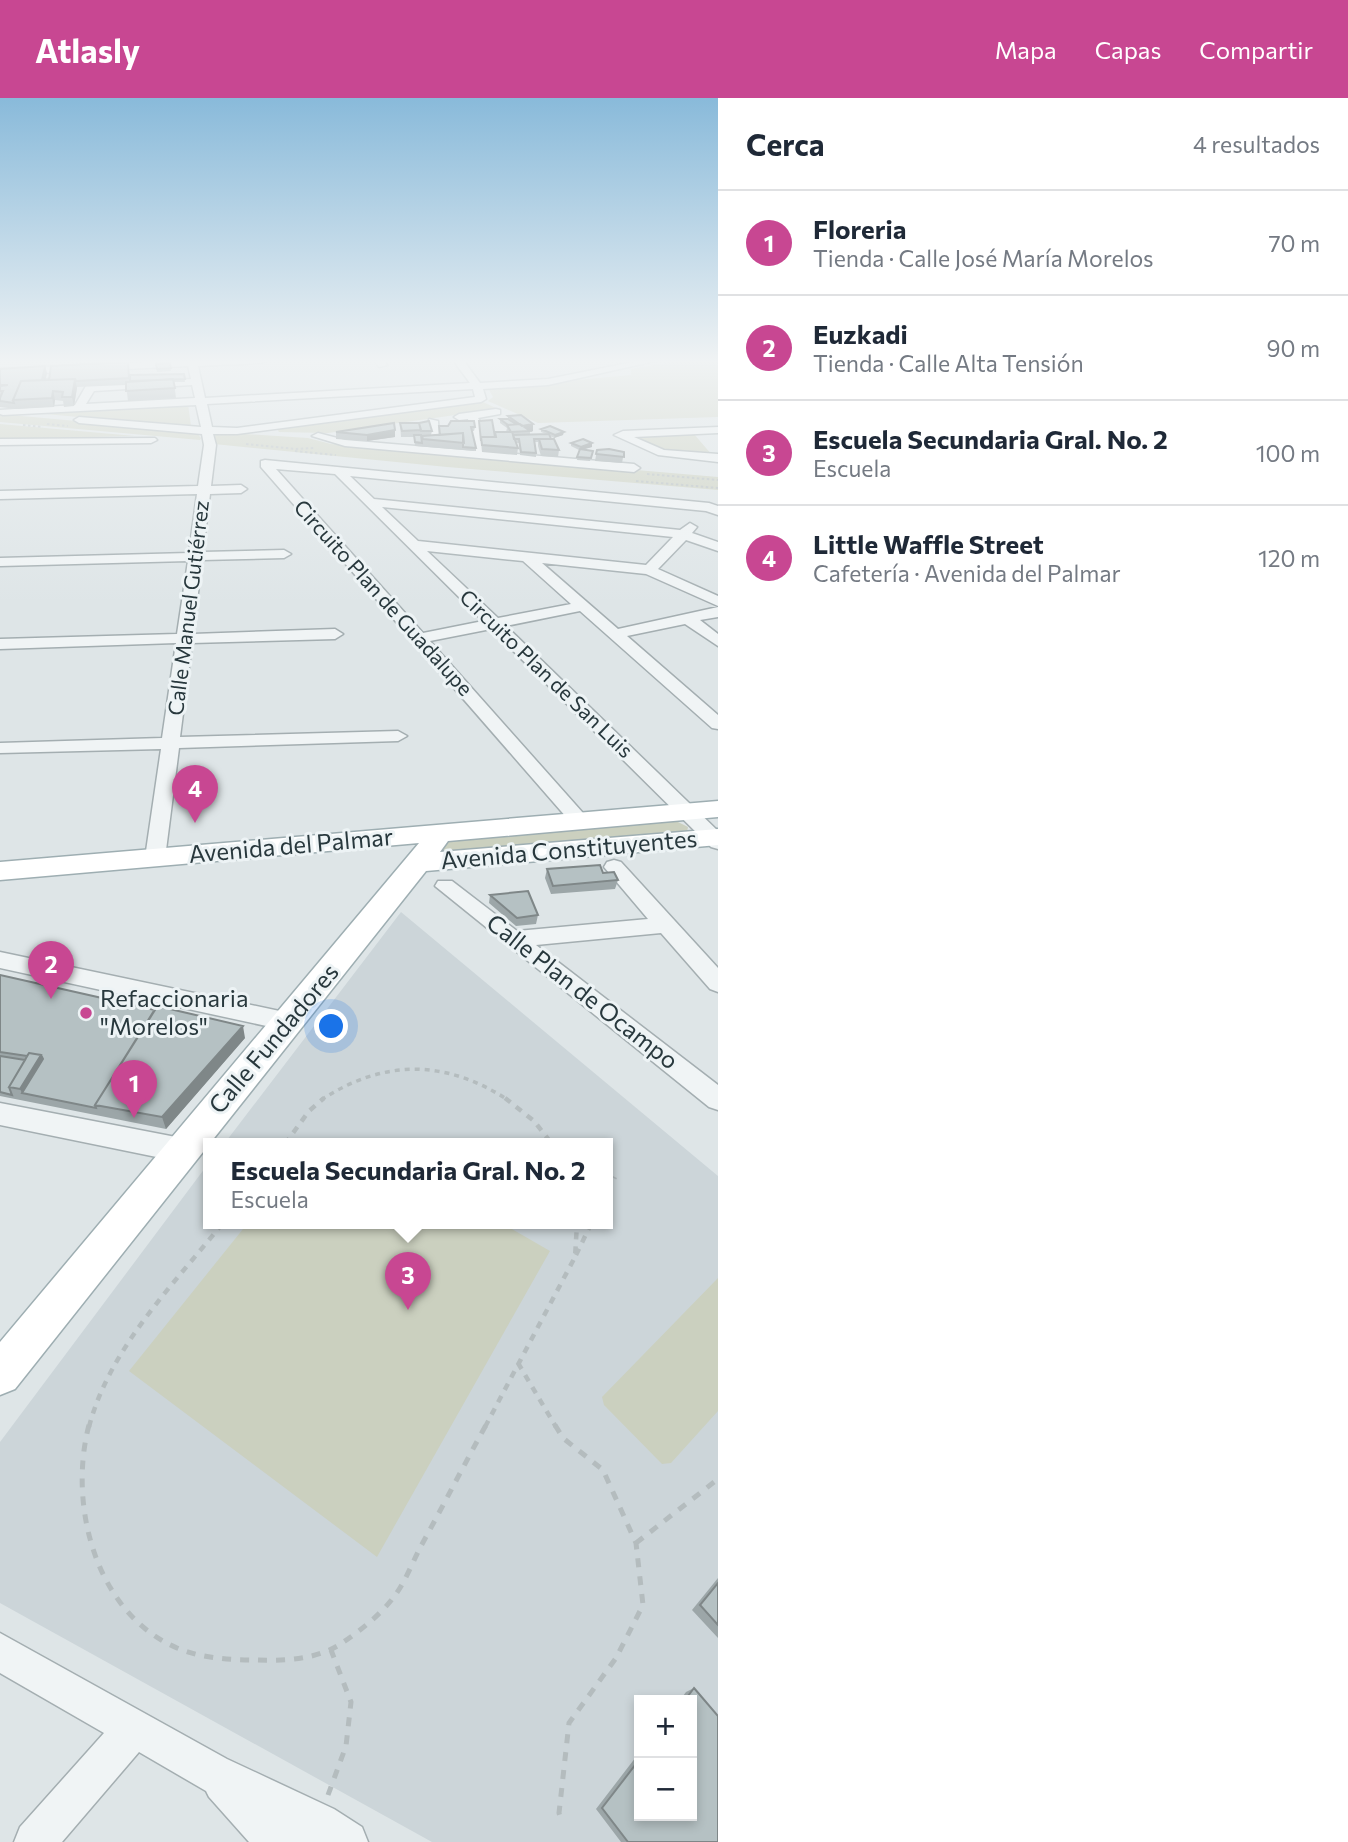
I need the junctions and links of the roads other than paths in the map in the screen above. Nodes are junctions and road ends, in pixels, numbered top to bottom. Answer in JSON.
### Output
{"nodes":[{"id":1,"x":30,"y":441,"type":"edge"},
{"id":2,"x":168,"y":441,"type":"edge"},
{"id":3,"x":204,"y":441,"type":"edge"},
{"id":4,"x":339,"y":441,"type":"edge"},
{"id":5,"x":478,"y":441,"type":"edge"},
{"id":6,"x":635,"y":441,"type":"edge"},
{"id":7,"x":0,"y":442,"type":"edge"},
{"id":8,"x":184,"y":443,"type":"dead end"},
{"id":9,"x":479,"y":449,"type":"edge"},
{"id":10,"x":718,"y":458,"type":"edge"},
{"id":11,"x":634,"y":468,"type":"dead end"},
{"id":12,"x":337,"y":470,"type":"junction"},
{"id":13,"x":357,"y":472,"type":"junction"},
{"id":14,"x":241,"y":489,"type":"dead end"},
{"id":15,"x":204,"y":490,"type":"junction"},
{"id":16,"x":0,"y":495,"type":"edge"},
{"id":17,"x":384,"y":507,"type":"junction"},
{"id":18,"x":714,"y":509,"type":"edge"},
{"id":19,"x":680,"y":537,"type":"junction"},
{"id":20,"x":414,"y":545,"type":"junction"},
{"id":21,"x":436,"y":547,"type":"junction"},
{"id":22,"x":718,"y":547,"type":"edge"},
{"id":23,"x":284,"y":554,"type":"dead end"},
{"id":24,"x":196,"y":556,"type":"junction"},
{"id":25,"x":718,"y":556,"type":"edge"},
{"id":26,"x":527,"y":557,"type":"junction"},
{"id":27,"x":0,"y":562,"type":"edge"},
{"id":28,"x":580,"y":563,"type":"junction"},
{"id":29,"x":649,"y":570,"type":"junction"},
{"id":30,"x":552,"y":579,"type":"junction"},
{"id":31,"x":718,"y":603,"type":"edge"},
{"id":32,"x":582,"y":606,"type":"junction"},
{"id":33,"x":718,"y":612,"type":"edge"},
{"id":34,"x":689,"y":619,"type":"junction"},
{"id":35,"x":503,"y":622,"type":"junction"},
{"id":36,"x":335,"y":634,"type":"dead end"},
{"id":37,"x":615,"y":634,"type":"junction"},
{"id":38,"x":185,"y":639,"type":"junction"},
{"id":39,"x":419,"y":639,"type":"junction"},
{"id":40,"x":718,"y":641,"type":"edge"},
{"id":41,"x":0,"y":644,"type":"edge"},
{"id":42,"x":718,"y":724,"type":"edge"},
{"id":43,"x":398,"y":736,"type":"dead end"},
{"id":44,"x":172,"y":743,"type":"junction"},
{"id":45,"x":0,"y":748,"type":"edge"},
{"id":46,"x":581,"y":822,"type":"junction"},
{"id":47,"x":712,"y":824,"type":"edge"},
{"id":48,"x":439,"y":834,"type":"junction"},
{"id":49,"x":155,"y":858,"type":"junction"},
{"id":50,"x":419,"y":863,"type":"junction"},
{"id":51,"x":614,"y":867,"type":"dead end"},
{"id":52,"x":2,"y":873,"type":"edge"},
{"id":53,"x":445,"y":886,"type":"dead end"},
{"id":54,"x":666,"y":925,"type":"junction"},
{"id":55,"x":513,"y":939,"type":"junction"},
{"id":56,"x":0,"y":960,"type":"edge"},
{"id":57,"x":718,"y":983,"type":"edge"},
{"id":58,"x":289,"y":1023,"type":"junction"},
{"id":59,"x":718,"y":1099,"type":"edge"},
{"id":60,"x":0,"y":1114,"type":"edge"},
{"id":61,"x":181,"y":1150,"type":"junction"},
{"id":62,"x":0,"y":1374,"type":"edge"},
{"id":63,"x":0,"y":1652,"type":"edge"},
{"id":64,"x":134,"y":1728,"type":"junction"},
{"id":65,"x":213,"y":1773,"type":"junction"},
{"id":66,"x":324,"y":1836,"type":"edge"},
{"id":67,"x":35,"y":1842,"type":"edge"},
{"id":68,"x":277,"y":1842,"type":"edge"}],
"edges":[{"from":1,"to":7,"type":"street"},
{"from":2,"to":8,"type":"street"},
{"from":3,"to":15,"type":"street","name":"Calle Manuel Gutiérrez"},
{"from":4,"to":11,"type":"street"},
{"from":5,"to":9,"type":"street"},
{"from":6,"to":10,"type":"street"},
{"from":12,"to":13,"type":"street","name":"Circuito Plan de Guadalupe"},
{"from":12,"to":17,"type":"street","name":"Circuito Plan de San Luis"},
{"from":12,"to":39,"type":"street","name":"Circuito Plan de Guadalupe"},
{"from":13,"to":17,"type":"street","name":"Circuito Plan de San Luis"},
{"from":13,"to":18,"type":"street","name":"Circuito Plan de Guadalupe"},
{"from":14,"to":15,"type":"street"},
{"from":15,"to":16,"type":"street"},
{"from":15,"to":24,"type":"street","name":"Calle Manuel Gutiérrez"},
{"from":17,"to":19,"type":"street"},
{"from":17,"to":20,"type":"street","name":"Circuito Plan de San Luis"},
{"from":17,"to":21,"type":"street","name":"Circuito Plan de San Luis"},
{"from":18,"to":19,"type":"street"},
{"from":19,"to":22,"type":"street"},
{"from":19,"to":25,"type":"street"},
{"from":19,"to":29,"type":"street"},
{"from":20,"to":21,"type":"street"},
{"from":20,"to":35,"type":"street","name":"Circuito Plan de San Luis"},
{"from":21,"to":26,"type":"street"},
{"from":21,"to":35,"type":"street","name":"Circuito Plan de San Luis"},
{"from":23,"to":24,"type":"street"},
{"from":24,"to":27,"type":"street"},
{"from":24,"to":38,"type":"street","name":"Calle Manuel Gutiérrez"},
{"from":26,"to":28,"type":"street"},
{"from":26,"to":30,"type":"street"},
{"from":28,"to":29,"type":"street"},
{"from":28,"to":30,"type":"street"},
{"from":29,"to":31,"type":"street"},
{"from":30,"to":32,"type":"street"},
{"from":32,"to":35,"type":"street"},
{"from":32,"to":37,"type":"street"},
{"from":33,"to":34,"type":"street"},
{"from":34,"to":37,"type":"street"},
{"from":34,"to":40,"type":"street"},
{"from":35,"to":39,"type":"street"},
{"from":35,"to":47,"type":"street","name":"Circuito Plan de San Luis"},
{"from":36,"to":38,"type":"street"},
{"from":37,"to":42,"type":"street"},
{"from":38,"to":41,"type":"street"},
{"from":38,"to":44,"type":"street","name":"Calle Manuel Gutiérrez"},
{"from":39,"to":46,"type":"street","name":"Circuito Plan de Guadalupe"},
{"from":43,"to":44,"type":"street"},
{"from":44,"to":45,"type":"street"},
{"from":44,"to":49,"type":"street","name":"Calle Manuel Gutiérrez"},
{"from":46,"to":47,"type":"main road","name":"Avenida Constituyentes"},
{"from":46,"to":48,"type":"main road","name":"Avenida del Palmar"},
{"from":47,"to":50,"type":"main road","name":"Avenida Constituyentes"},
{"from":48,"to":49,"type":"main road","name":"Avenida del Palmar"},
{"from":48,"to":50,"type":"main road","name":"Calle Fundadores"},
{"from":49,"to":52,"type":"main road","name":"Avenida del Palmar"},
{"from":50,"to":58,"type":"main road","name":"Calle Fundadores"},
{"from":51,"to":54,"type":"street"},
{"from":53,"to":55,"type":"street","name":"Calle Plan de Ocampo"},
{"from":54,"to":55,"type":"street"},
{"from":54,"to":57,"type":"street"},
{"from":55,"to":59,"type":"street","name":"Calle Plan de Ocampo"},
{"from":56,"to":58,"type":"street"},
{"from":58,"to":61,"type":"main road","name":"Calle Fundadores"},
{"from":60,"to":61,"type":"street"},
{"from":61,"to":62,"type":"main road","name":"Calle Fundadores"},
{"from":63,"to":64,"type":"street"},
{"from":64,"to":65,"type":"street"},
{"from":64,"to":67,"type":"street"},
{"from":65,"to":66,"type":"street"},
{"from":65,"to":68,"type":"street"}]}
